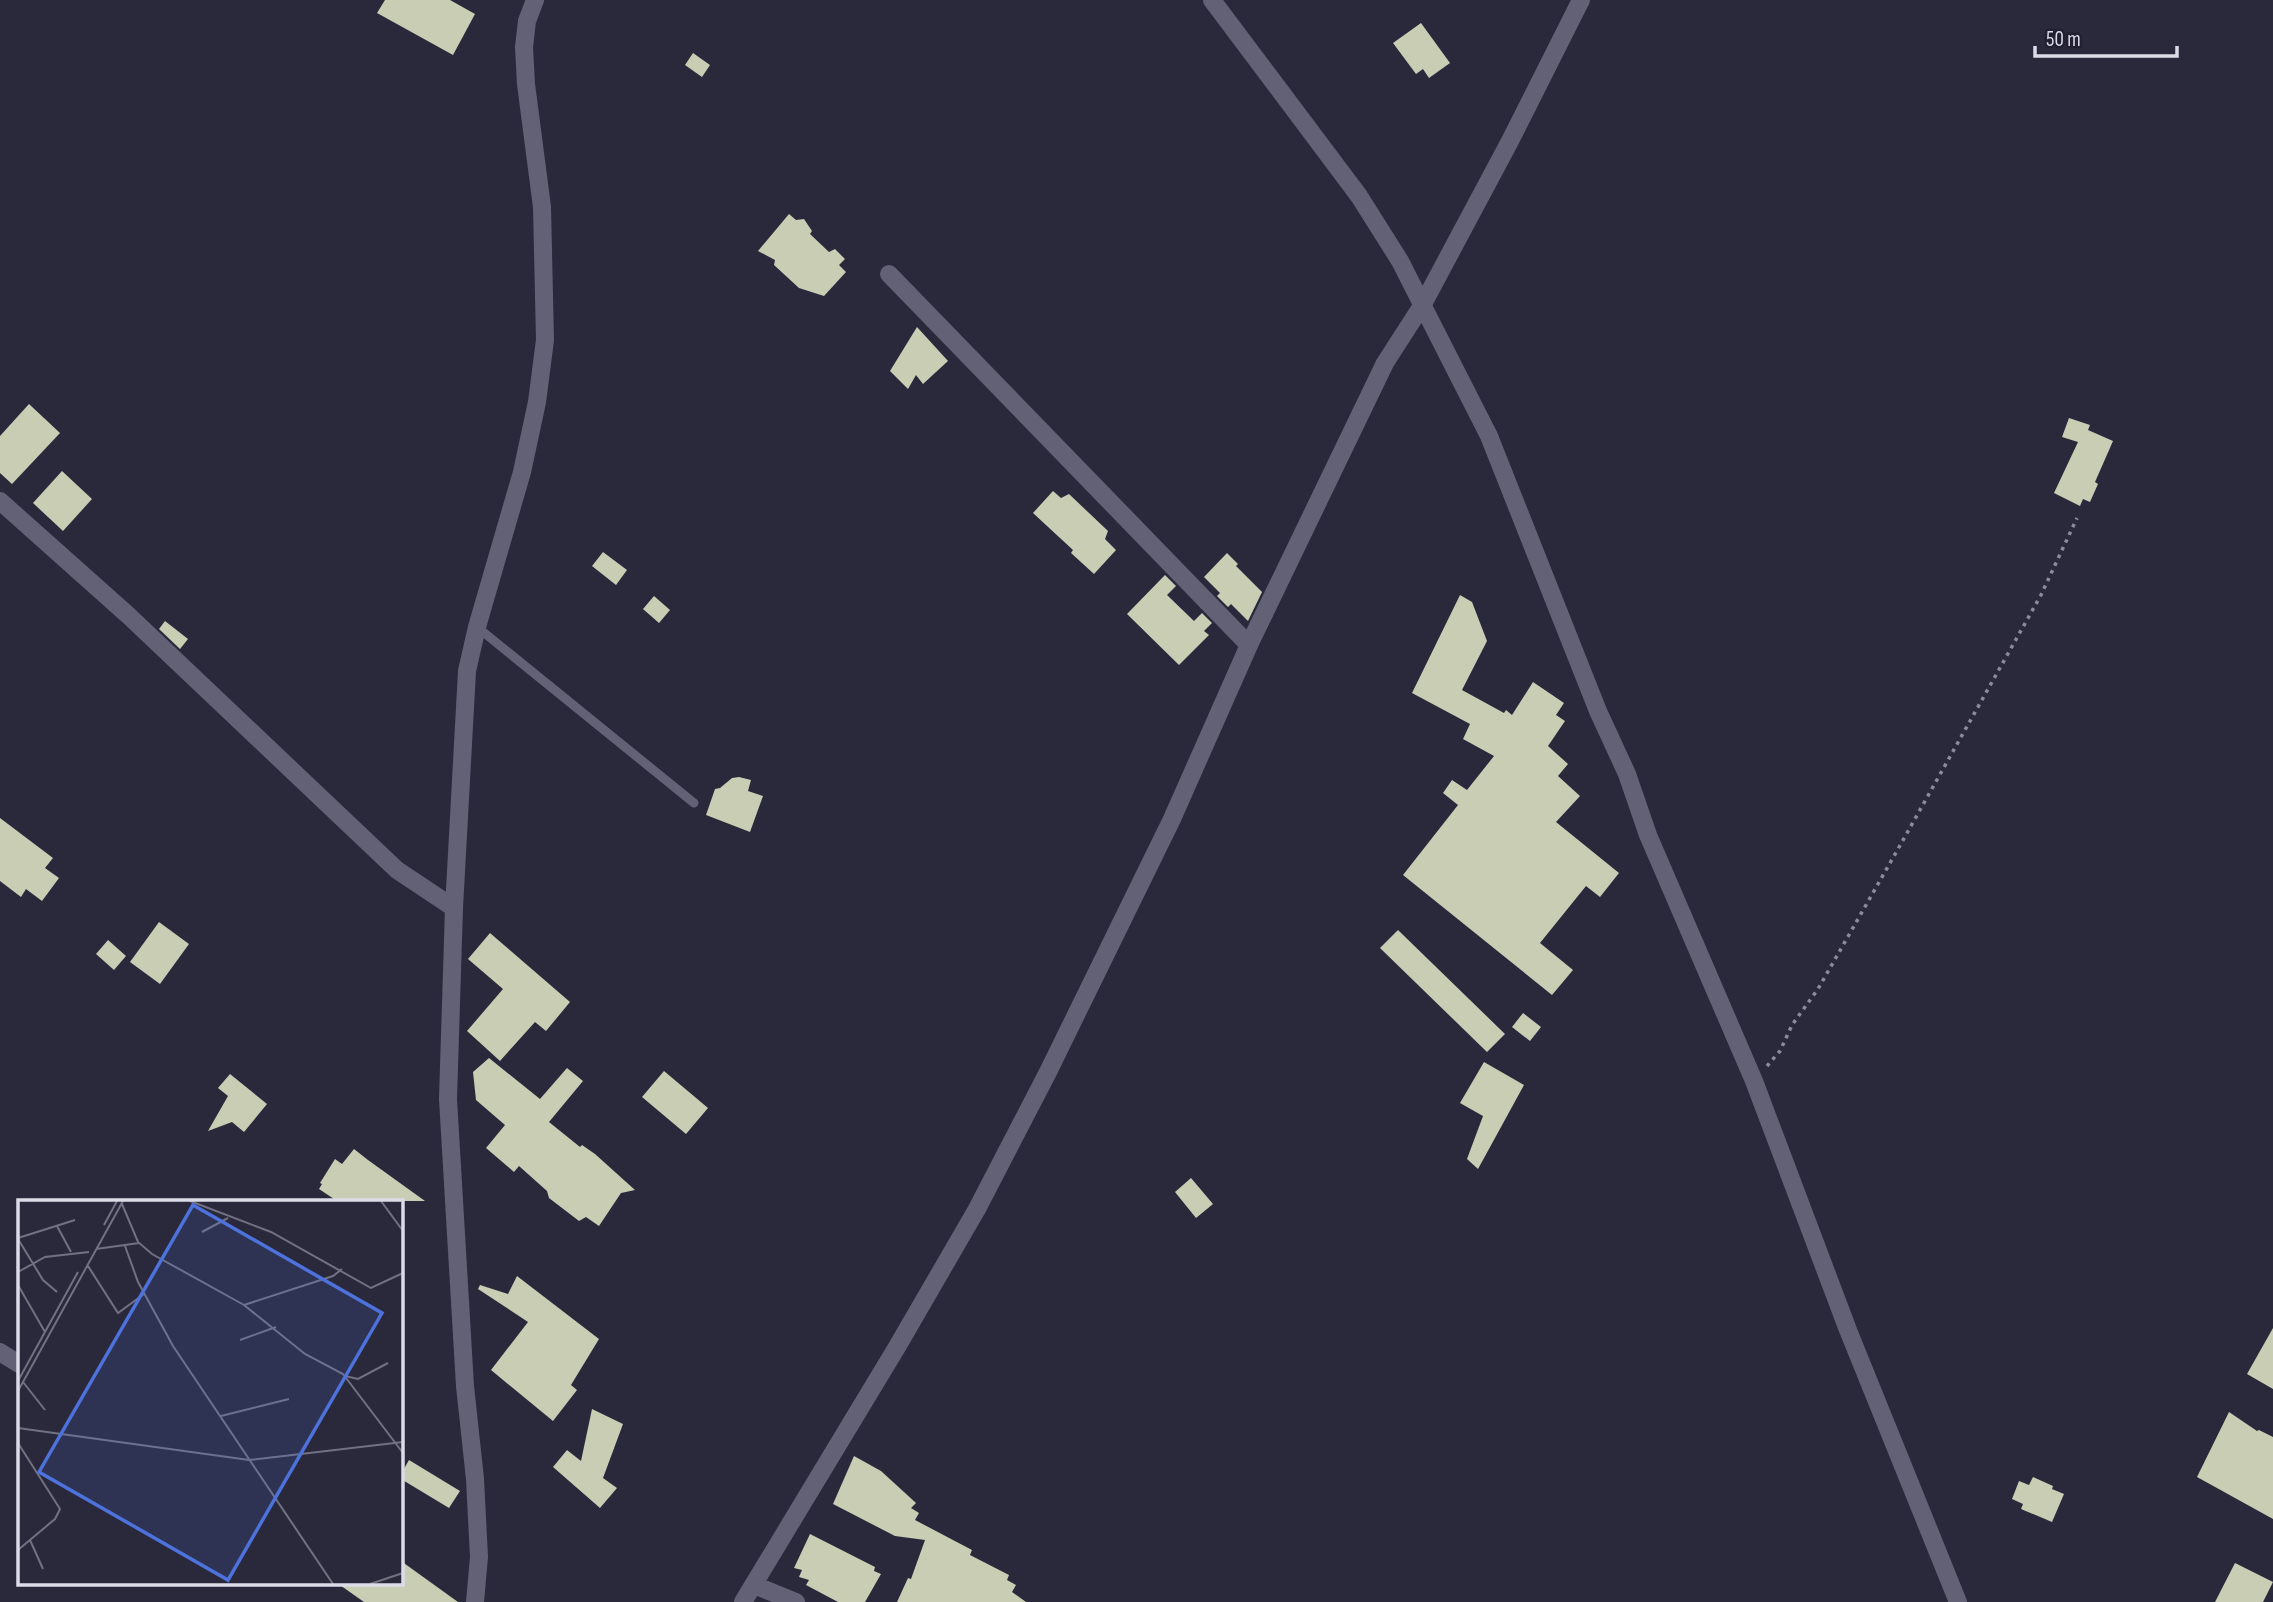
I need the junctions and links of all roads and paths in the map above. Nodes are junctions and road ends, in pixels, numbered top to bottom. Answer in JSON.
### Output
{"nodes":[{"id":1,"x":1212,"y":0,"type":"edge"},
{"id":2,"x":1581,"y":0,"type":"edge"},
{"id":3,"x":531,"y":2,"type":"edge"},
{"id":4,"x":889,"y":275,"type":"dead end"},
{"id":5,"x":1423,"y":304,"type":"junction"},
{"id":6,"x":0,"y":501,"type":"edge"},
{"id":7,"x":2077,"y":518,"type":"dead end"},
{"id":8,"x":477,"y":627,"type":"junction"},
{"id":9,"x":1249,"y":645,"type":"junction"},
{"id":10,"x":694,"y":803,"type":"dead end"},
{"id":11,"x":454,"y":908,"type":"junction"},
{"id":12,"x":1754,"y":1081,"type":"junction"},
{"id":13,"x":0,"y":1352,"type":"edge"},
{"id":14,"x":18,"y":1363,"type":"edge"},
{"id":15,"x":754,"y":1585,"type":"junction"},
{"id":16,"x":475,"y":1602,"type":"edge"},
{"id":17,"x":743,"y":1602,"type":"edge"},
{"id":18,"x":796,"y":1602,"type":"edge"},
{"id":19,"x":1958,"y":1602,"type":"edge"}],
"edges":[{"from":1,"to":5,"type":"street"},
{"from":2,"to":5,"type":"street"},
{"from":3,"to":8,"type":"street"},
{"from":4,"to":9,"type":"street"},
{"from":5,"to":9,"type":"street"},
{"from":5,"to":12,"type":"street"},
{"from":6,"to":11,"type":"street"},
{"from":7,"to":12,"type":"path"},
{"from":8,"to":10,"type":"lane"},
{"from":8,"to":11,"type":"street"},
{"from":9,"to":15,"type":"street"},
{"from":11,"to":16,"type":"street"},
{"from":12,"to":19,"type":"street"},
{"from":13,"to":14,"type":"street"},
{"from":15,"to":17,"type":"street"},
{"from":15,"to":18,"type":"street"}]}
